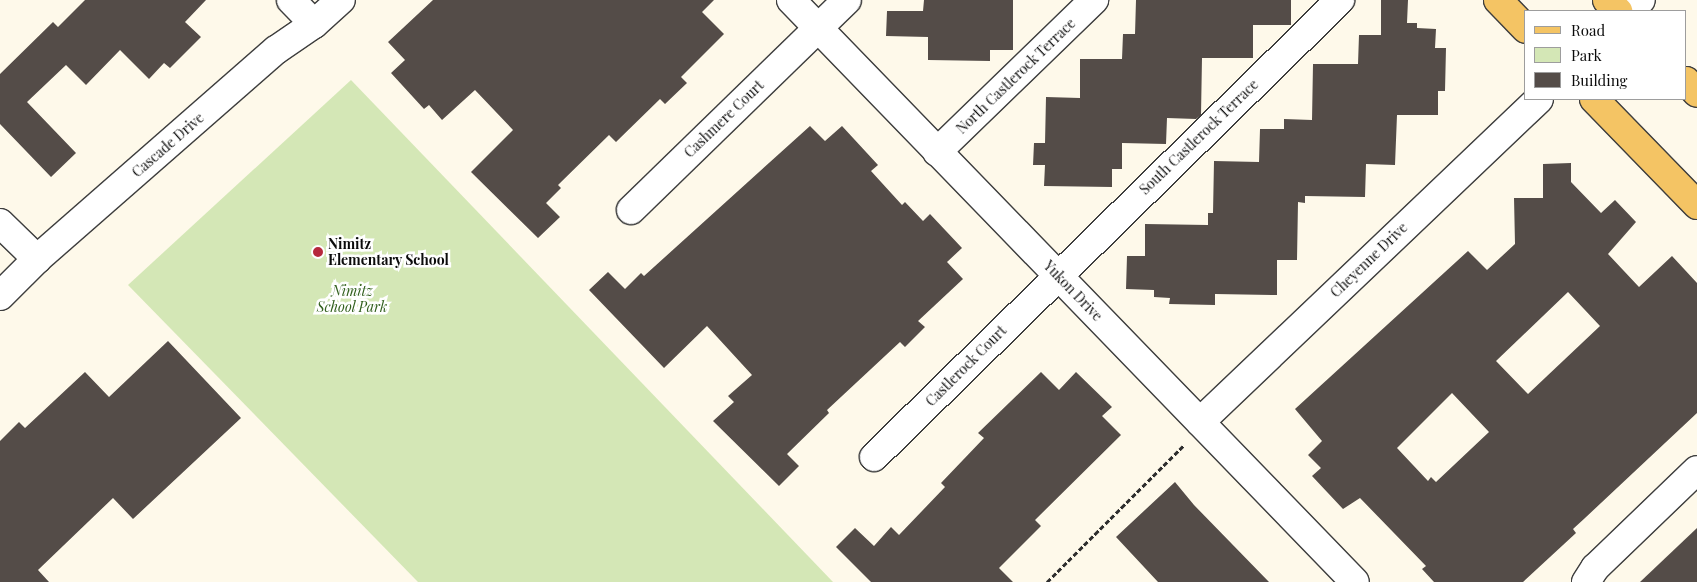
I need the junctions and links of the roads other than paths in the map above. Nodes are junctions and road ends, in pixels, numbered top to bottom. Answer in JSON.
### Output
{"nodes":[{"id":1,"x":292,"y":0,"type":"edge"},
{"id":2,"x":341,"y":0,"type":"edge"},
{"id":3,"x":790,"y":0,"type":"edge"},
{"id":4,"x":846,"y":0,"type":"edge"},
{"id":5,"x":1094,"y":0,"type":"edge"},
{"id":6,"x":1340,"y":0,"type":"edge"},
{"id":7,"x":1498,"y":0,"type":"edge"},
{"id":8,"x":1607,"y":0,"type":"edge"},
{"id":9,"x":1641,"y":0,"type":"edge"},
{"id":10,"x":1617,"y":10,"type":"edge"},
{"id":11,"x":1630,"y":10,"type":"edge"},
{"id":12,"x":314,"y":24,"type":"junction"},
{"id":13,"x":1524,"y":27,"type":"edge"},
{"id":14,"x":817,"y":28,"type":"junction"},
{"id":15,"x":1687,"y":82,"type":"edge"},
{"id":16,"x":1697,"y":93,"type":"edge"},
{"id":17,"x":1538,"y":100,"type":"edge"},
{"id":18,"x":1595,"y":100,"type":"edge"},
{"id":19,"x":937,"y":152,"type":"junction"},
{"id":20,"x":1697,"y":206,"type":"edge"},
{"id":21,"x":631,"y":210,"type":"dead end"},
{"id":22,"x":0,"y":223,"type":"edge"},
{"id":23,"x":37,"y":259,"type":"junction"},
{"id":24,"x":1058,"y":275,"type":"junction"},
{"id":25,"x":0,"y":296,"type":"edge"},
{"id":26,"x":1200,"y":422,"type":"junction"},
{"id":27,"x":874,"y":457,"type":"dead end"},
{"id":28,"x":1697,"y":470,"type":"edge"},
{"id":29,"x":1355,"y":582,"type":"edge"},
{"id":30,"x":1586,"y":582,"type":"edge"}],
"edges":[{"from":1,"to":12,"type":"street"},
{"from":2,"to":12,"type":"street","name":"Cascade Drive"},
{"from":3,"to":14,"type":"street","name":"Yukon Drive"},
{"from":4,"to":14,"type":"street","name":"Cashmere Court"},
{"from":5,"to":19,"type":"street","name":"North Castlerock Terrace"},
{"from":6,"to":24,"type":"street","name":"South Castlerock Terrace"},
{"from":7,"to":13,"type":"main road"},
{"from":8,"to":10,"type":"main road"},
{"from":9,"to":11,"type":"street"},
{"from":12,"to":23,"type":"street","name":"Cascade Drive"},
{"from":14,"to":19,"type":"street","name":"Yukon Drive"},
{"from":14,"to":21,"type":"street","name":"Cashmere Court"},
{"from":15,"to":16,"type":"main road"},
{"from":17,"to":26,"type":"street","name":"Cheyenne Drive"},
{"from":18,"to":20,"type":"main road"},
{"from":19,"to":24,"type":"street","name":"Yukon Drive"},
{"from":22,"to":23,"type":"street"},
{"from":23,"to":25,"type":"street","name":"Cascade Drive"},
{"from":24,"to":26,"type":"street","name":"Yukon Drive"},
{"from":24,"to":27,"type":"street","name":"Castlerock Court"},
{"from":26,"to":29,"type":"street","name":"Yukon Drive"},
{"from":28,"to":30,"type":"street"}]}
